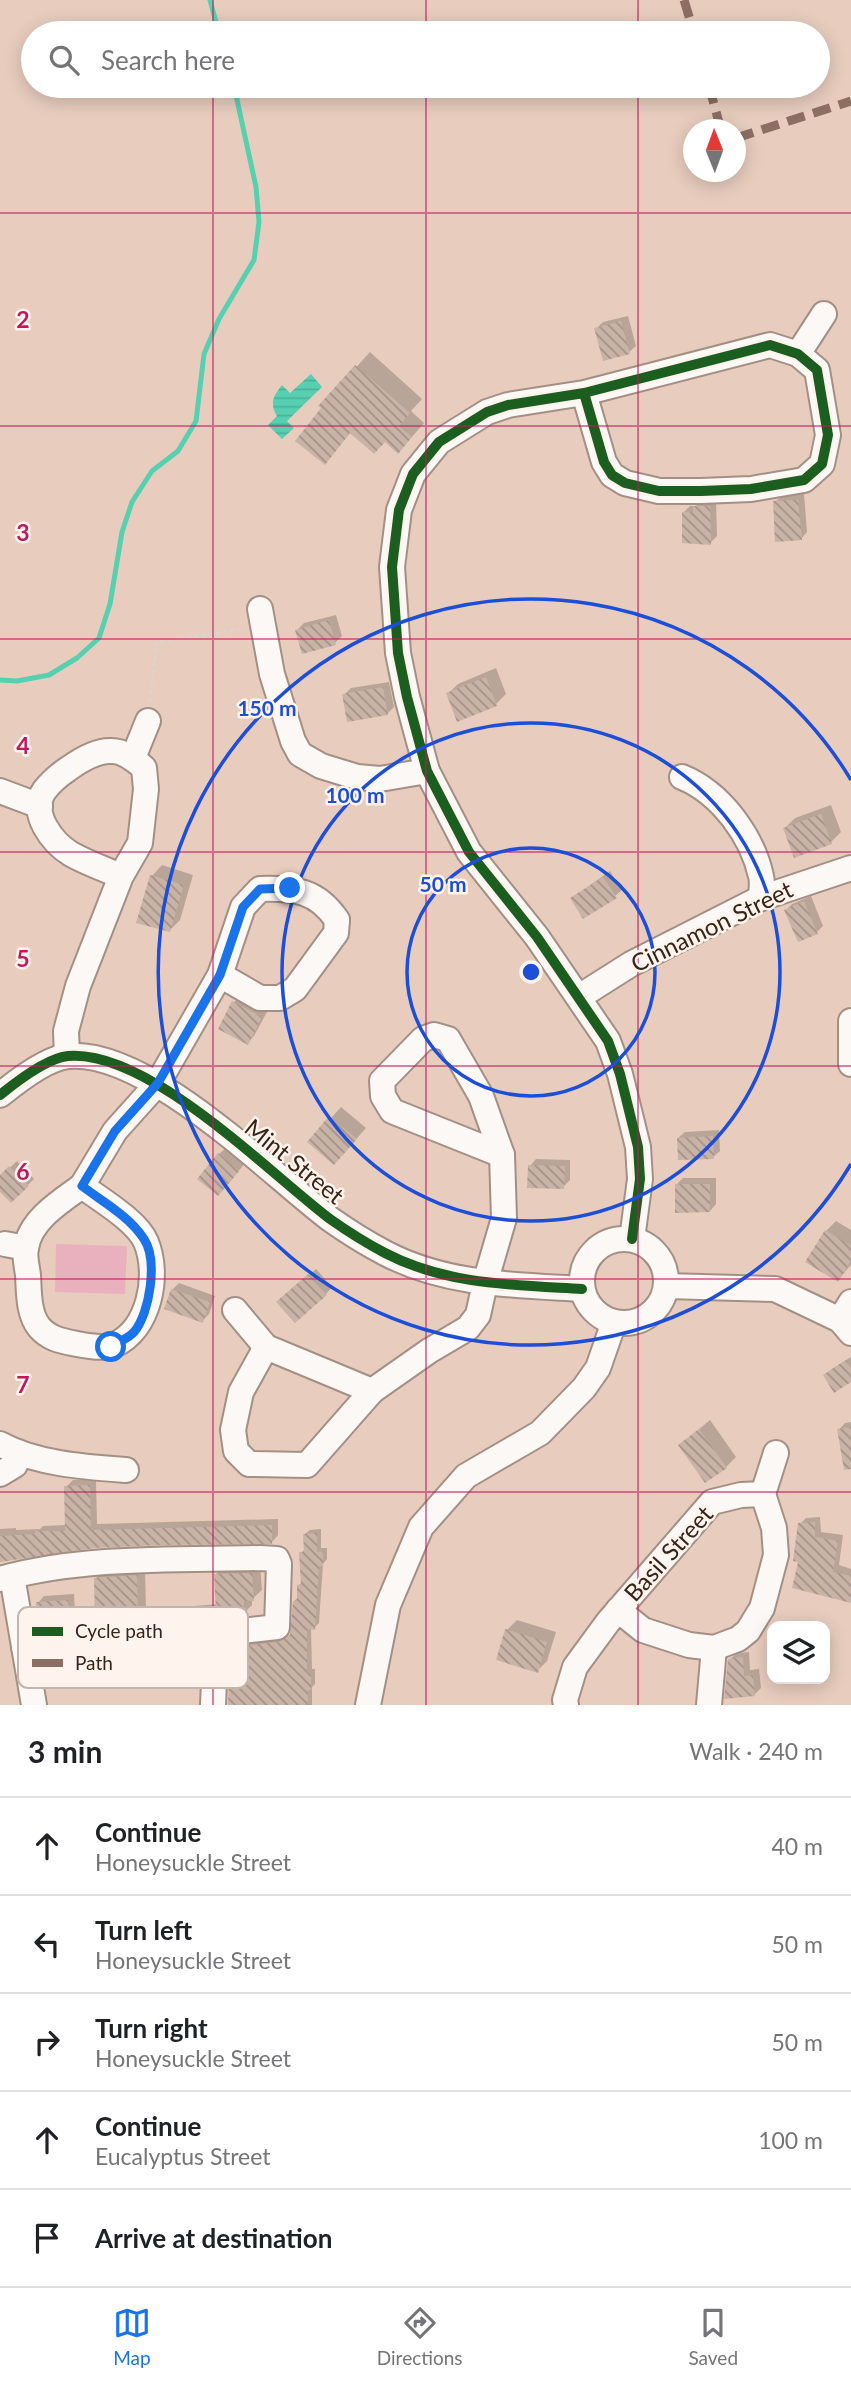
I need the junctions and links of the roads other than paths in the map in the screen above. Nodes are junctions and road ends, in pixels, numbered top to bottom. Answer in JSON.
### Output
{"nodes":[{"id":1,"x":824,"y":314,"type":"dead end"},
{"id":2,"x":798,"y":354,"type":"junction"},
{"id":3,"x":584,"y":393,"type":"junction"},
{"id":4,"x":261,"y":617,"type":"road end"},
{"id":5,"x":148,"y":721,"type":"road end"},
{"id":6,"x":133,"y":758,"type":"junction"},
{"id":7,"x":427,"y":771,"type":"junction"},
{"id":8,"x":682,"y":777,"type":"dead end"},
{"id":9,"x":0,"y":791,"type":"edge"},
{"id":10,"x":40,"y":806,"type":"junction"},
{"id":11,"x":851,"y":868,"type":"edge"},
{"id":12,"x":121,"y":876,"type":"junction"},
{"id":13,"x":761,"y":898,"type":"junction"},
{"id":14,"x":220,"y":975,"type":"junction"},
{"id":15,"x":579,"y":997,"type":"junction"},
{"id":16,"x":851,"y":1021,"type":"edge"},
{"id":17,"x":67,"y":1056,"type":"junction"},
{"id":18,"x":851,"y":1064,"type":"edge"},
{"id":19,"x":158,"y":1083,"type":"junction"},
{"id":20,"x":0,"y":1095,"type":"edge"},
{"id":21,"x":502,"y":1155,"type":"junction"},
{"id":22,"x":82,"y":1186,"type":"junction"},
{"id":23,"x":632,"y":1239,"type":"junction"},
{"id":24,"x":485,"y":1283,"type":"junction"},
{"id":25,"x":666,"y":1286,"type":"junction"},
{"id":26,"x":582,"y":1289,"type":"junction"},
{"id":27,"x":235,"y":1310,"type":"dead end"},
{"id":28,"x":847,"y":1318,"type":"edge"},
{"id":29,"x":614,"y":1322,"type":"junction"},
{"id":30,"x":265,"y":1348,"type":"junction"},
{"id":31,"x":372,"y":1391,"type":"junction"},
{"id":32,"x":9,"y":1449,"type":"edge"},
{"id":33,"x":776,"y":1453,"type":"dead end"},
{"id":34,"x":126,"y":1470,"type":"dead end"},
{"id":35,"x":0,"y":1474,"type":"edge"},
{"id":36,"x":763,"y":1494,"type":"junction"},
{"id":37,"x":6,"y":1577,"type":"edge"},
{"id":38,"x":618,"y":1610,"type":"junction"},
{"id":39,"x":18,"y":1624,"type":"edge"},
{"id":40,"x":248,"y":1630,"type":"edge"},
{"id":41,"x":714,"y":1648,"type":"junction"},
{"id":42,"x":368,"y":1705,"type":"edge"},
{"id":43,"x":566,"y":1705,"type":"edge"},
{"id":44,"x":709,"y":1705,"type":"edge"}],
"edges":[{"from":1,"to":2,"type":"street"},
{"from":2,"to":3,"type":"street"},
{"from":2,"to":3,"type":"street"},
{"from":3,"to":7,"type":"street"},
{"from":4,"to":7,"type":"street"},
{"from":5,"to":6,"type":"street"},
{"from":6,"to":10,"type":"street"},
{"from":6,"to":12,"type":"street"},
{"from":7,"to":15,"type":"street"},
{"from":8,"to":13,"type":"street"},
{"from":9,"to":10,"type":"street"},
{"from":10,"to":12,"type":"street"},
{"from":11,"to":13,"type":"street","name":"Cinnamon Street"},
{"from":12,"to":17,"type":"street"},
{"from":13,"to":15,"type":"street","name":"Cinnamon Street"},
{"from":14,"to":14,"type":"street"},
{"from":14,"to":19,"type":"street"},
{"from":15,"to":23,"type":"street"},
{"from":16,"to":18,"type":"street"},
{"from":17,"to":19,"type":"street","name":"Mint Street"},
{"from":17,"to":20,"type":"street","name":"Mint Street"},
{"from":19,"to":22,"type":"street"},
{"from":19,"to":24,"type":"street","name":"Mint Street"},
{"from":21,"to":21,"type":"street"},
{"from":21,"to":24,"type":"street"},
{"from":22,"to":22,"type":"street"},
{"from":23,"to":25,"type":"street"},
{"from":23,"to":26,"type":"street"},
{"from":24,"to":26,"type":"street","name":"Mint Street"},
{"from":24,"to":31,"type":"street"},
{"from":25,"to":28,"type":"street"},
{"from":25,"to":29,"type":"street"},
{"from":26,"to":29,"type":"street"},
{"from":27,"to":30,"type":"street"},
{"from":29,"to":42,"type":"street"},
{"from":30,"to":31,"type":"street"},
{"from":30,"to":31,"type":"street"},
{"from":32,"to":34,"type":"street"},
{"from":32,"to":35,"type":"street"},
{"from":33,"to":36,"type":"street"},
{"from":36,"to":38,"type":"street","name":"Basil Street"},
{"from":36,"to":41,"type":"street"},
{"from":37,"to":39,"type":"street"},
{"from":37,"to":40,"type":"street"},
{"from":38,"to":41,"type":"street","name":"Basil Street"},
{"from":38,"to":43,"type":"street","name":"Basil Street"},
{"from":41,"to":44,"type":"street"}]}
